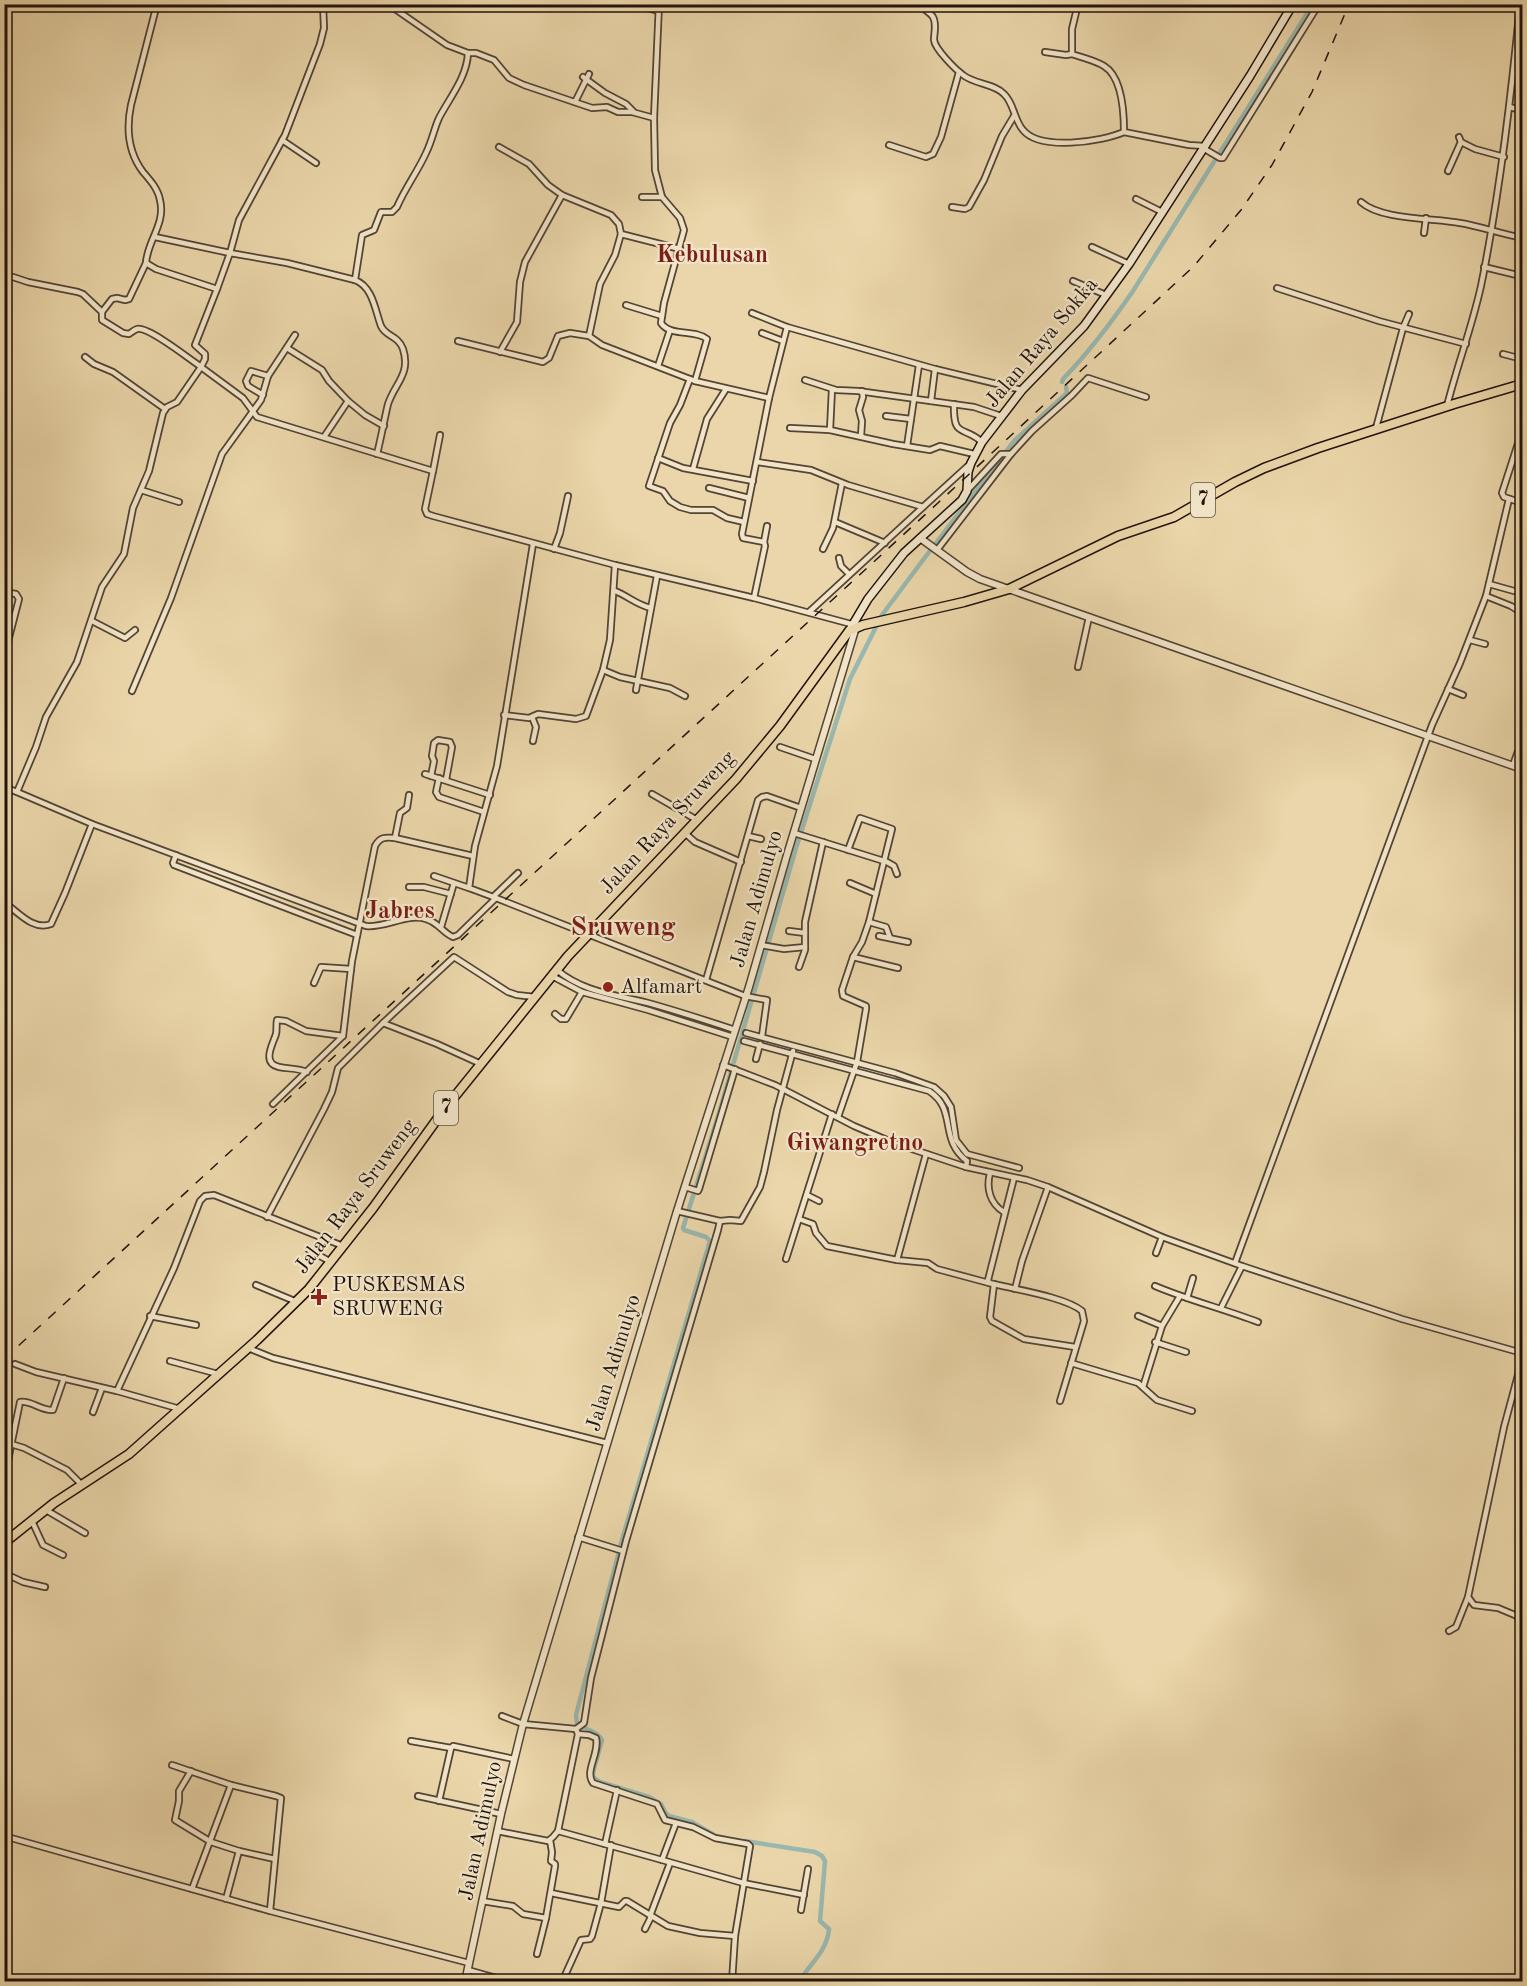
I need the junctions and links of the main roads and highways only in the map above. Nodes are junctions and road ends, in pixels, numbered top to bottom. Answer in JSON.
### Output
{"nodes":[{"id":1,"x":1293,"y":4,"type":"edge"},
{"id":2,"x":1522,"y":384,"type":"edge"},
{"id":3,"x":852,"y":627,"type":"junction"},
{"id":4,"x":4,"y":1543,"type":"edge"}],
"edges":[{"from":1,"to":3,"type":"main road","name":"Jalan Raya Sokka"},
{"from":2,"to":3,"type":"highway","number":"7"},
{"from":3,"to":4,"type":"highway","name":"Jalan Raya Sruweng","number":"7"}]}
